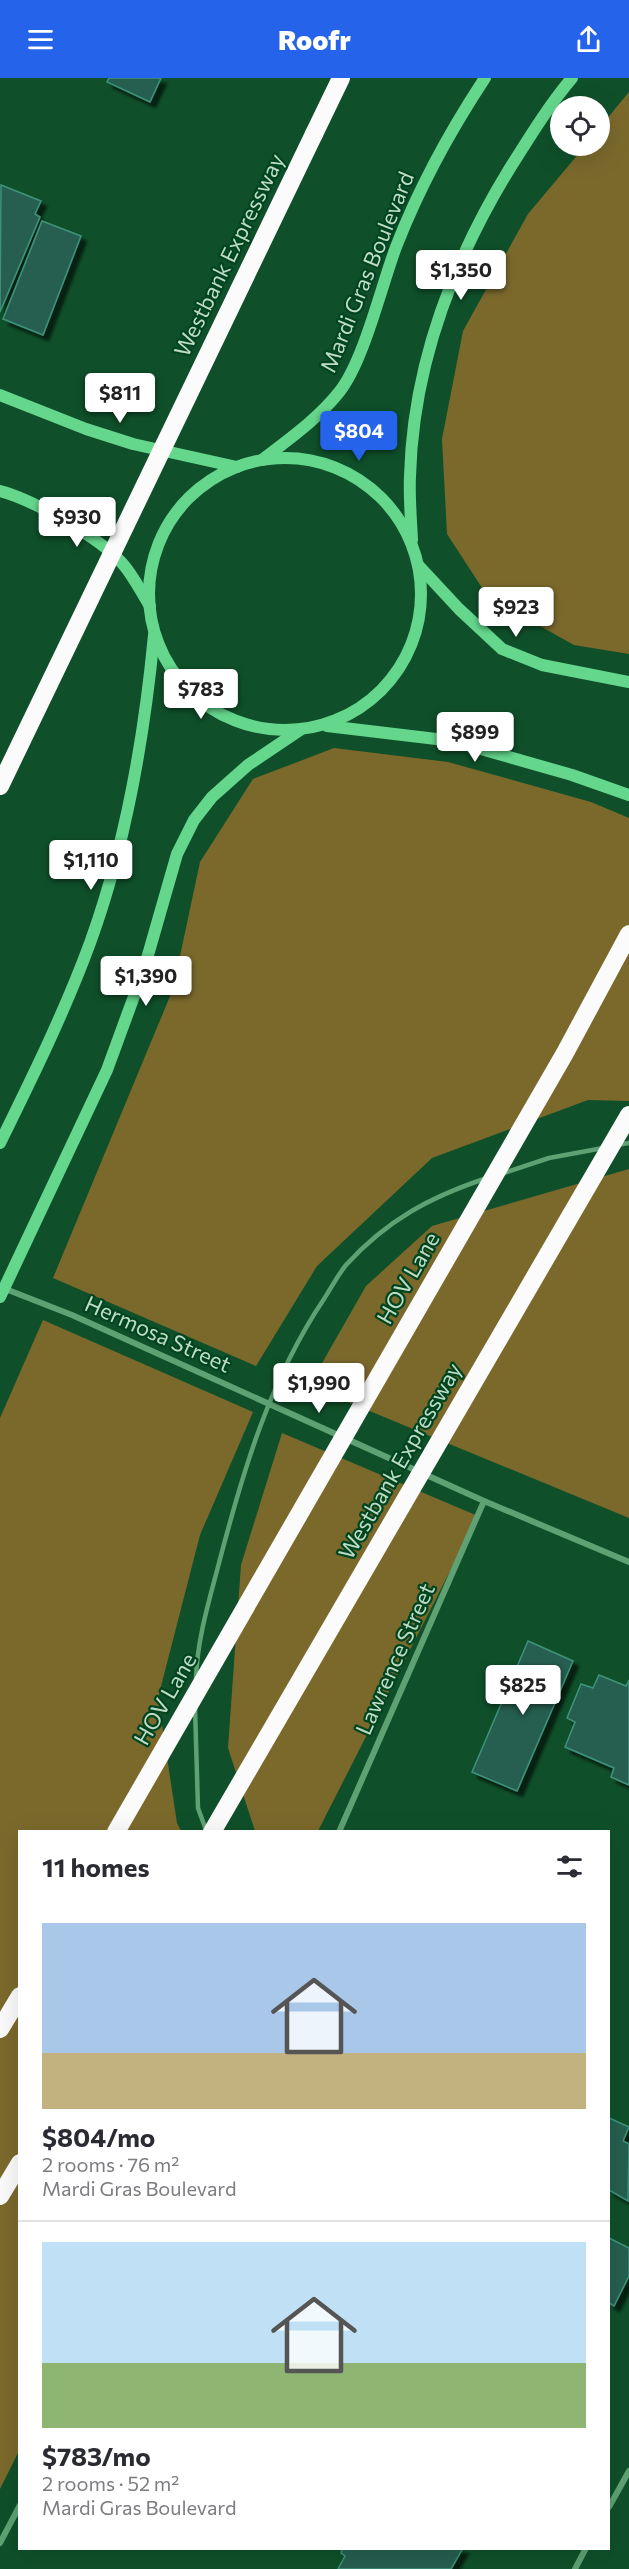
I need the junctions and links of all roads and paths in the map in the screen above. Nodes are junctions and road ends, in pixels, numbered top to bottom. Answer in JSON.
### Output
{"nodes":[{"id":1,"x":341,"y":78,"type":"edge"},
{"id":2,"x":485,"y":78,"type":"edge"},
{"id":3,"x":572,"y":78,"type":"edge"},
{"id":4,"x":0,"y":394,"type":"edge"},
{"id":5,"x":262,"y":460,"type":"junction"},
{"id":6,"x":237,"y":467,"type":"junction"},
{"id":7,"x":0,"y":491,"type":"edge"},
{"id":8,"x":412,"y":544,"type":"junction"},
{"id":9,"x":418,"y":566,"type":"junction"},
{"id":10,"x":150,"y":606,"type":"junction"},
{"id":11,"x":154,"y":631,"type":"junction"},
{"id":12,"x":629,"y":682,"type":"edge"},
{"id":13,"x":323,"y":725,"type":"junction"},
{"id":14,"x":300,"y":730,"type":"junction"},
{"id":15,"x":0,"y":786,"type":"edge"},
{"id":16,"x":629,"y":795,"type":"edge"},
{"id":17,"x":629,"y":934,"type":"edge"},
{"id":18,"x":629,"y":1115,"type":"edge"},
{"id":19,"x":0,"y":1143,"type":"edge"},
{"id":20,"x":629,"y":1143,"type":"edge"},
{"id":21,"x":1,"y":1291,"type":"edge"},
{"id":22,"x":268,"y":1404,"type":"junction"},
{"id":23,"x":484,"y":1501,"type":"junction"},
{"id":24,"x":629,"y":1562,"type":"edge"},
{"id":25,"x":117,"y":1830,"type":"edge"},
{"id":26,"x":206,"y":1830,"type":"edge"},
{"id":27,"x":213,"y":1830,"type":"edge"},
{"id":28,"x":340,"y":1830,"type":"edge"},
{"id":29,"x":18,"y":1999,"type":"edge"},
{"id":30,"x":0,"y":2029,"type":"edge"},
{"id":31,"x":18,"y":2166,"type":"edge"},
{"id":32,"x":0,"y":2196,"type":"edge"},
{"id":33,"x":629,"y":2471,"type":"edge"},
{"id":34,"x":610,"y":2505,"type":"edge"},
{"id":35,"x":18,"y":2509,"type":"edge"},
{"id":36,"x":0,"y":2543,"type":"edge"},
{"id":37,"x":585,"y":2550,"type":"edge"},
{"id":38,"x":575,"y":2569,"type":"edge"}],
"edges":[{"from":1,"to":15,"type":"highway","name":"Westbank Expressway","bridge":true},
{"from":2,"to":5,"type":"street","name":"Mardi Gras Boulevard"},
{"from":3,"to":8,"type":"street"},
{"from":4,"to":6,"type":"street"},
{"from":5,"to":6,"type":"street"},
{"from":5,"to":8,"type":"street"},
{"from":6,"to":10,"type":"street"},
{"from":7,"to":10,"type":"street"},
{"from":8,"to":9,"type":"street"},
{"from":9,"to":12,"type":"street"},
{"from":9,"to":13,"type":"street"},
{"from":10,"to":11,"type":"street"},
{"from":11,"to":14,"type":"street"},
{"from":11,"to":19,"type":"street"},
{"from":13,"to":14,"type":"street"},
{"from":13,"to":16,"type":"street"},
{"from":14,"to":21,"type":"street"},
{"from":17,"to":25,"type":"highway","name":"HOV Lane","bridge":true},
{"from":18,"to":27,"type":"highway","name":"Westbank Expressway","bridge":true},
{"from":20,"to":22,"type":"lane"},
{"from":21,"to":22,"type":"street","name":"Hermosa Street"},
{"from":22,"to":23,"type":"street","name":"Hermosa Street"},
{"from":22,"to":26,"type":"lane"},
{"from":23,"to":24,"type":"street","name":"Hermosa Street"},
{"from":23,"to":28,"type":"street","name":"Lawrence Street"},
{"from":29,"to":30,"type":"highway"},
{"from":31,"to":32,"type":"highway"},
{"from":33,"to":34,"type":"street"},
{"from":35,"to":36,"type":"street"},
{"from":37,"to":38,"type":"street"}]}
